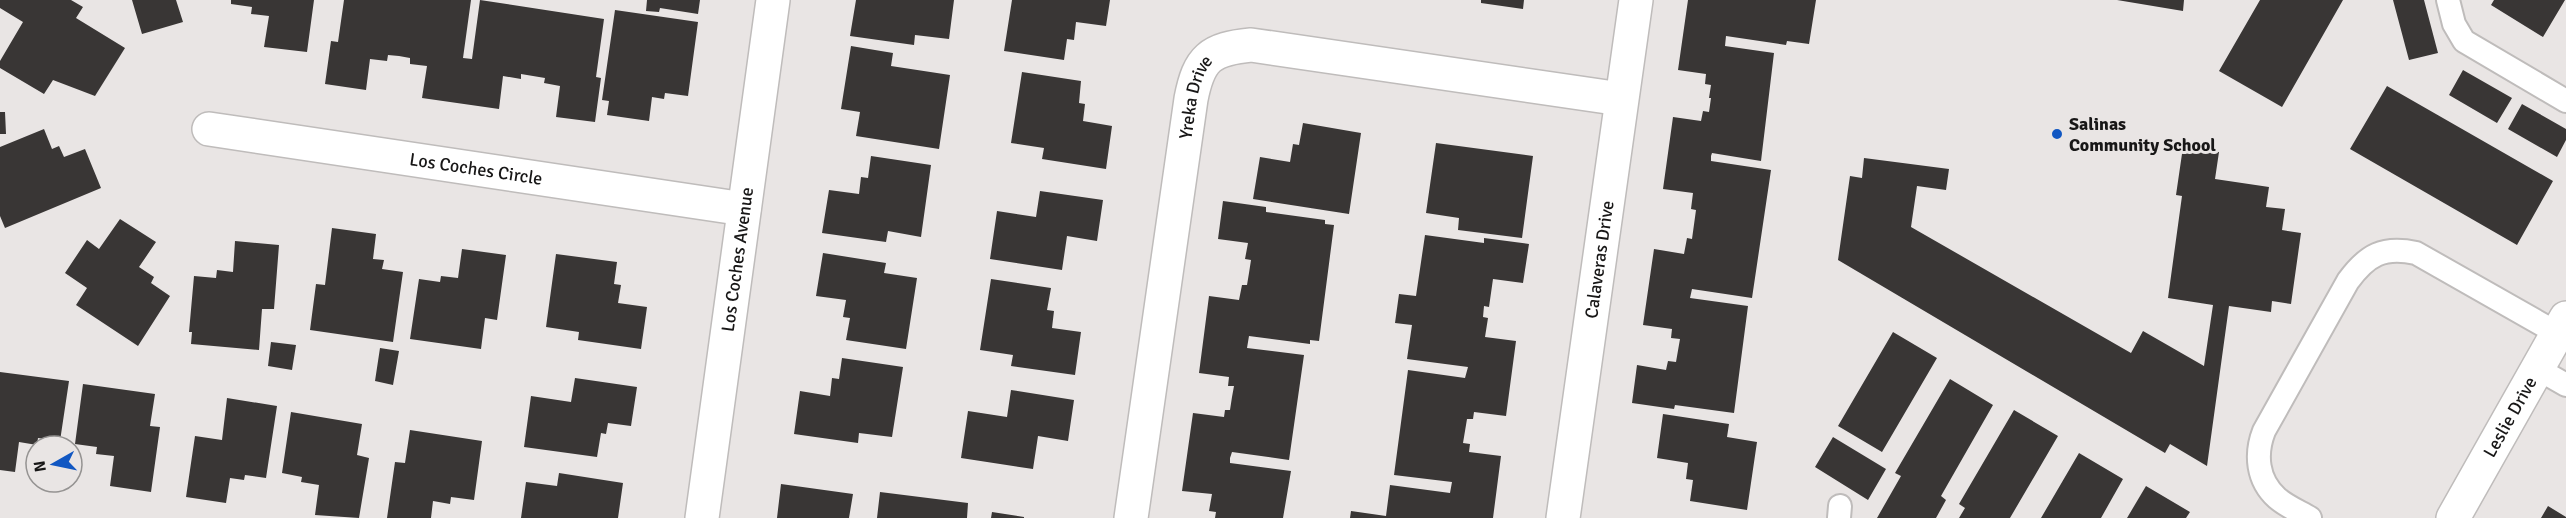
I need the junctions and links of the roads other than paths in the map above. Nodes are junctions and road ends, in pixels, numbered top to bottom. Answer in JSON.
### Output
{"nodes":[{"id":1,"x":773,"y":0,"type":"edge"},
{"id":2,"x":1635,"y":0,"type":"edge"},
{"id":3,"x":2448,"y":0,"type":"edge"},
{"id":4,"x":1621,"y":99,"type":"junction"},
{"id":5,"x":2566,"y":101,"type":"edge"},
{"id":6,"x":209,"y":129,"type":"dead end"},
{"id":7,"x":744,"y":210,"type":"junction"},
{"id":8,"x":2562,"y":325,"type":"edge"},
{"id":9,"x":2538,"y":369,"type":"junction"},
{"id":10,"x":2566,"y":385,"type":"edge"},
{"id":11,"x":702,"y":518,"type":"edge"},
{"id":12,"x":1131,"y":518,"type":"edge"},
{"id":13,"x":1563,"y":518,"type":"edge"},
{"id":14,"x":2310,"y":518,"type":"edge"},
{"id":15,"x":2453,"y":518,"type":"edge"}],
"edges":[{"from":1,"to":7,"type":"street","name":"Los Coches Avenue"},
{"from":2,"to":4,"type":"street","name":"Calaveras Drive"},
{"from":3,"to":5,"type":"lane"},
{"from":4,"to":12,"type":"street","name":"Yreka Drive"},
{"from":4,"to":13,"type":"street","name":"Calaveras Drive"},
{"from":6,"to":7,"type":"street","name":"Los Coches Circle"},
{"from":7,"to":11,"type":"street","name":"Los Coches Avenue"},
{"from":8,"to":9,"type":"street","name":"Leslie Drive"},
{"from":8,"to":14,"type":"lane"},
{"from":9,"to":10,"type":"lane"},
{"from":9,"to":15,"type":"street","name":"Leslie Drive"}]}
